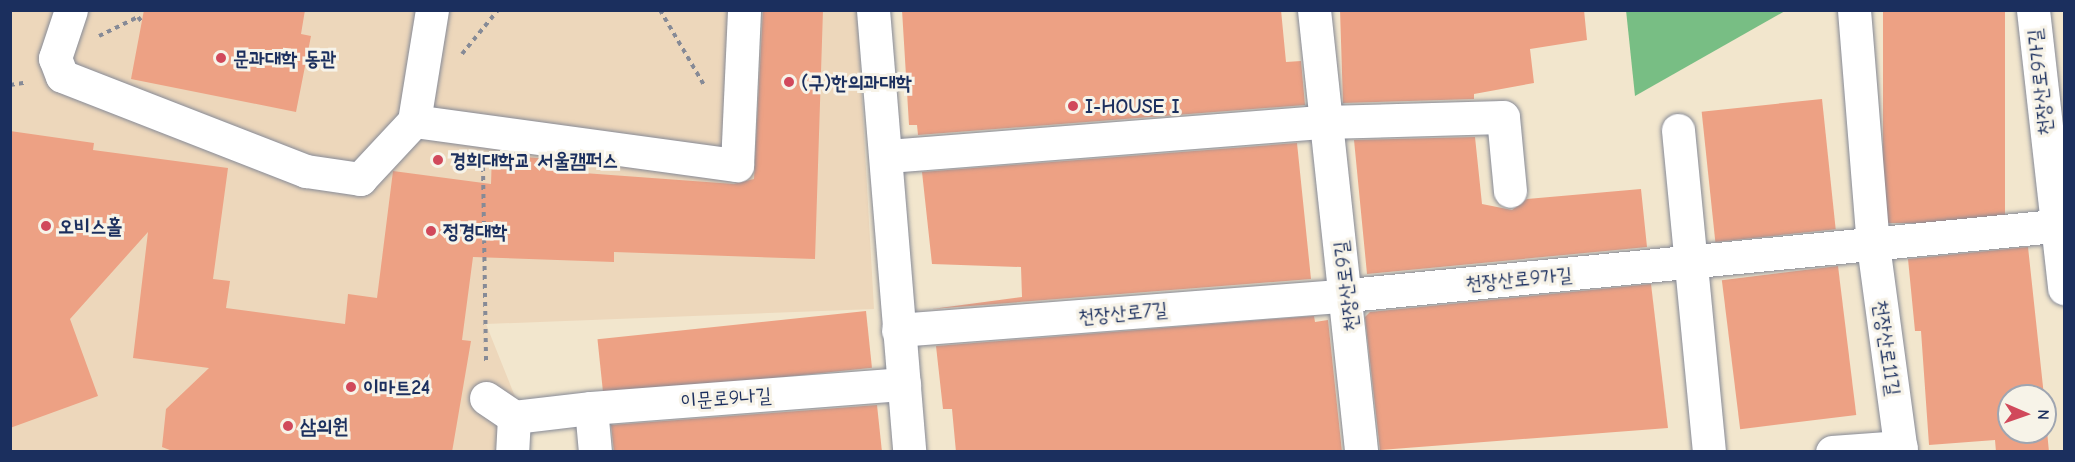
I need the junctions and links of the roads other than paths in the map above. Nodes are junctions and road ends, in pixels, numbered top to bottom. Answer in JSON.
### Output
{"nodes":[{"id":1,"x":71,"y":10,"type":"edge"},
{"id":2,"x":432,"y":10,"type":"edge"},
{"id":3,"x":744,"y":10,"type":"edge"},
{"id":4,"x":873,"y":10,"type":"edge"},
{"id":5,"x":1314,"y":10,"type":"edge"},
{"id":6,"x":1854,"y":10,"type":"edge"},
{"id":7,"x":2033,"y":10,"type":"edge"},
{"id":8,"x":414,"y":122,"type":"junction"},
{"id":9,"x":1324,"y":122,"type":"junction"},
{"id":10,"x":1678,"y":130,"type":"dead end"},
{"id":11,"x":888,"y":156,"type":"junction"},
{"id":12,"x":1510,"y":191,"type":"dead end"},
{"id":13,"x":2060,"y":225,"type":"edge"},
{"id":14,"x":1873,"y":244,"type":"junction"},
{"id":15,"x":1690,"y":262,"type":"junction"},
{"id":16,"x":2064,"y":288,"type":"edge"},
{"id":17,"x":1349,"y":295,"type":"junction"},
{"id":18,"x":898,"y":330,"type":"junction"},
{"id":19,"x":904,"y":384,"type":"junction"},
{"id":20,"x":486,"y":398,"type":"dead end"},
{"id":21,"x":591,"y":408,"type":"junction"},
{"id":22,"x":514,"y":417,"type":"junction"},
{"id":23,"x":1901,"y":449,"type":"edge"},
{"id":24,"x":512,"y":452,"type":"edge"},
{"id":25,"x":595,"y":452,"type":"edge"},
{"id":26,"x":909,"y":452,"type":"edge"},
{"id":27,"x":1361,"y":452,"type":"edge"},
{"id":28,"x":1709,"y":452,"type":"edge"},
{"id":29,"x":1832,"y":452,"type":"edge"}],
"edges":[{"from":1,"to":8,"type":"street"},
{"from":2,"to":8,"type":"street"},
{"from":3,"to":8,"type":"street"},
{"from":4,"to":11,"type":"street"},
{"from":5,"to":9,"type":"street","name":"천장산로9길"},
{"from":6,"to":14,"type":"street"},
{"from":7,"to":13,"type":"street","name":"천장산로9가길"},
{"from":9,"to":11,"type":"street"},
{"from":9,"to":12,"type":"street"},
{"from":9,"to":17,"type":"street","name":"천장산로9길"},
{"from":10,"to":15,"type":"street"},
{"from":11,"to":18,"type":"street"},
{"from":13,"to":14,"type":"street","name":"천장산로9가길"},
{"from":13,"to":16,"type":"street","name":"천장산로9가길"},
{"from":14,"to":15,"type":"street","name":"천장산로9가길"},
{"from":14,"to":23,"type":"street","name":"천장산로11길"},
{"from":15,"to":17,"type":"street","name":"천장산로9가길"},
{"from":15,"to":28,"type":"street"},
{"from":17,"to":18,"type":"street","name":"천장산로7길"},
{"from":17,"to":27,"type":"street","name":"천장산로9길"},
{"from":18,"to":19,"type":"street"},
{"from":19,"to":21,"type":"street","name":"이문로9나길"},
{"from":19,"to":26,"type":"street"},
{"from":20,"to":22,"type":"street"},
{"from":21,"to":22,"type":"street","name":"이문로9나길"},
{"from":21,"to":25,"type":"street"},
{"from":22,"to":24,"type":"street"},
{"from":23,"to":29,"type":"street"}]}
